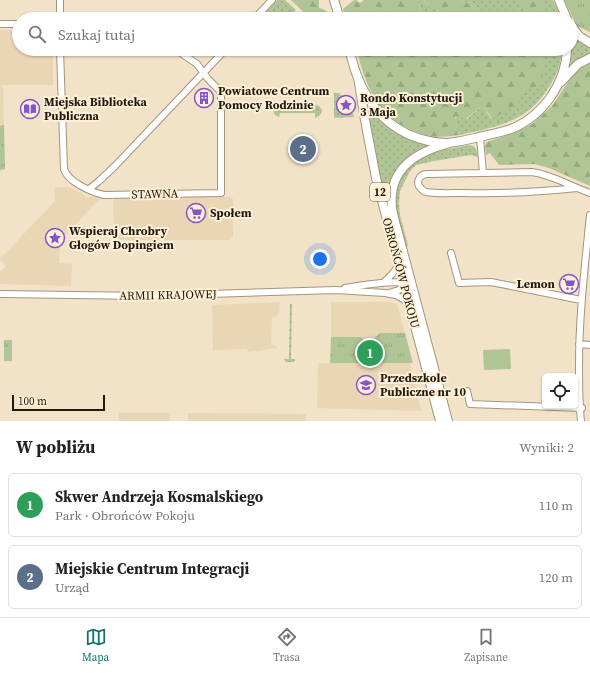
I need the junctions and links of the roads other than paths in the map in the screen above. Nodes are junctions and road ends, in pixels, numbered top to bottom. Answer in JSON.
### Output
{"nodes":[{"id":1,"x":60,"y":0,"type":"edge"},
{"id":2,"x":272,"y":0,"type":"edge"},
{"id":3,"x":559,"y":0,"type":"edge"},
{"id":4,"x":334,"y":1,"type":"edge"},
{"id":5,"x":60,"y":12,"type":"edge"},
{"id":6,"x":261,"y":12,"type":"edge"},
{"id":7,"x":338,"y":12,"type":"edge"},
{"id":8,"x":564,"y":12,"type":"edge"},
{"id":9,"x":0,"y":24,"type":"edge"},
{"id":10,"x":12,"y":24,"type":"edge"},
{"id":11,"x":578,"y":34,"type":"edge"},
{"id":12,"x":590,"y":43,"type":"edge"},
{"id":13,"x":60,"y":56,"type":"edge"},
{"id":14,"x":186,"y":56,"type":"edge"},
{"id":15,"x":220,"y":56,"type":"edge"},
{"id":16,"x":351,"y":56,"type":"edge"},
{"id":17,"x":567,"y":56,"type":"edge"},
{"id":18,"x":590,"y":58,"type":"edge"},
{"id":19,"x":204,"y":73,"type":"junction"},
{"id":20,"x":358,"y":77,"type":"junction"},
{"id":21,"x":557,"y":87,"type":"junction"},
{"id":22,"x":480,"y":137,"type":"junction"},
{"id":23,"x":450,"y":143,"type":"junction"},
{"id":24,"x":483,"y":173,"type":"junction"},
{"id":25,"x":577,"y":188,"type":"junction"},
{"id":26,"x":89,"y":189,"type":"junction"},
{"id":27,"x":590,"y":192,"type":"edge"},
{"id":28,"x":590,"y":215,"type":"edge"},
{"id":29,"x":451,"y":253,"type":"dead end"},
{"id":30,"x":399,"y":264,"type":"junction"},
{"id":31,"x":383,"y":283,"type":"junction"},
{"id":32,"x":407,"y":285,"type":"junction"},
{"id":33,"x":336,"y":290,"type":"junction"},
{"id":34,"x":385,"y":293,"type":"junction"},
{"id":35,"x":0,"y":294,"type":"edge"},
{"id":36,"x":581,"y":300,"type":"junction"},
{"id":37,"x":409,"y":304,"type":"junction"},
{"id":38,"x":579,"y":344,"type":"junction"},
{"id":39,"x":590,"y":345,"type":"edge"},
{"id":40,"x":467,"y":392,"type":"dead end"},
{"id":41,"x":582,"y":408,"type":"junction"},
{"id":42,"x":440,"y":421,"type":"edge"},
{"id":43,"x":448,"y":421,"type":"edge"},
{"id":44,"x":581,"y":421,"type":"edge"}],
"edges":[{"from":1,"to":5,"type":"street"},
{"from":2,"to":6,"type":"street"},
{"from":3,"to":8,"type":"main road"},
{"from":4,"to":7,"type":"main road"},
{"from":9,"to":10,"type":"street"},
{"from":11,"to":12,"type":"main road"},
{"from":13,"to":26,"type":"street","name":"STAWNA"},
{"from":14,"to":19,"type":"street"},
{"from":15,"to":19,"type":"street"},
{"from":16,"to":20,"type":"main road","number":"12"},
{"from":17,"to":21,"type":"main road","number":"12"},
{"from":18,"to":21,"type":"main road"},
{"from":19,"to":26,"type":"street"},
{"from":19,"to":26,"type":"street","name":"STAWNA"},
{"from":20,"to":23,"type":"main road","number":"12"},
{"from":20,"to":30,"type":"main road","name":"OBROŃCÓW POKOJU","number":"12"},
{"from":21,"to":22,"type":"main road","number":"12"},
{"from":22,"to":23,"type":"main road","number":"12"},
{"from":22,"to":24,"type":"street"},
{"from":23,"to":32,"type":"main road","name":"OBROŃCÓW POKOJU","number":"12"},
{"from":24,"to":25,"type":"street"},
{"from":24,"to":25,"type":"street"},
{"from":25,"to":27,"type":"street"},
{"from":28,"to":36,"type":"street"},
{"from":29,"to":36,"type":"street"},
{"from":30,"to":31,"type":"street"},
{"from":30,"to":32,"type":"main road","name":"OBROŃCÓW POKOJU","number":"12"},
{"from":31,"to":32,"type":"street","name":"ARMII KRAJOWEJ"},
{"from":31,"to":33,"type":"street","name":"ARMII KRAJOWEJ"},
{"from":32,"to":34,"type":"street","name":"ARMII KRAJOWEJ"},
{"from":32,"to":37,"type":"main road","name":"OBROŃCÓW POKOJU","number":"12"},
{"from":32,"to":43,"type":"main road","name":"OBROŃCÓW POKOJU","number":"12"},
{"from":33,"to":34,"type":"street","name":"ARMII KRAJOWEJ"},
{"from":33,"to":35,"type":"street","name":"ARMII KRAJOWEJ"},
{"from":34,"to":37,"type":"street","name":"ARMII KRAJOWEJ"},
{"from":36,"to":38,"type":"street"},
{"from":37,"to":42,"type":"main road","name":"OBROŃCÓW POKOJU","number":"12"},
{"from":38,"to":39,"type":"street"},
{"from":38,"to":41,"type":"street"},
{"from":40,"to":41,"type":"street"},
{"from":41,"to":44,"type":"street"}]}
